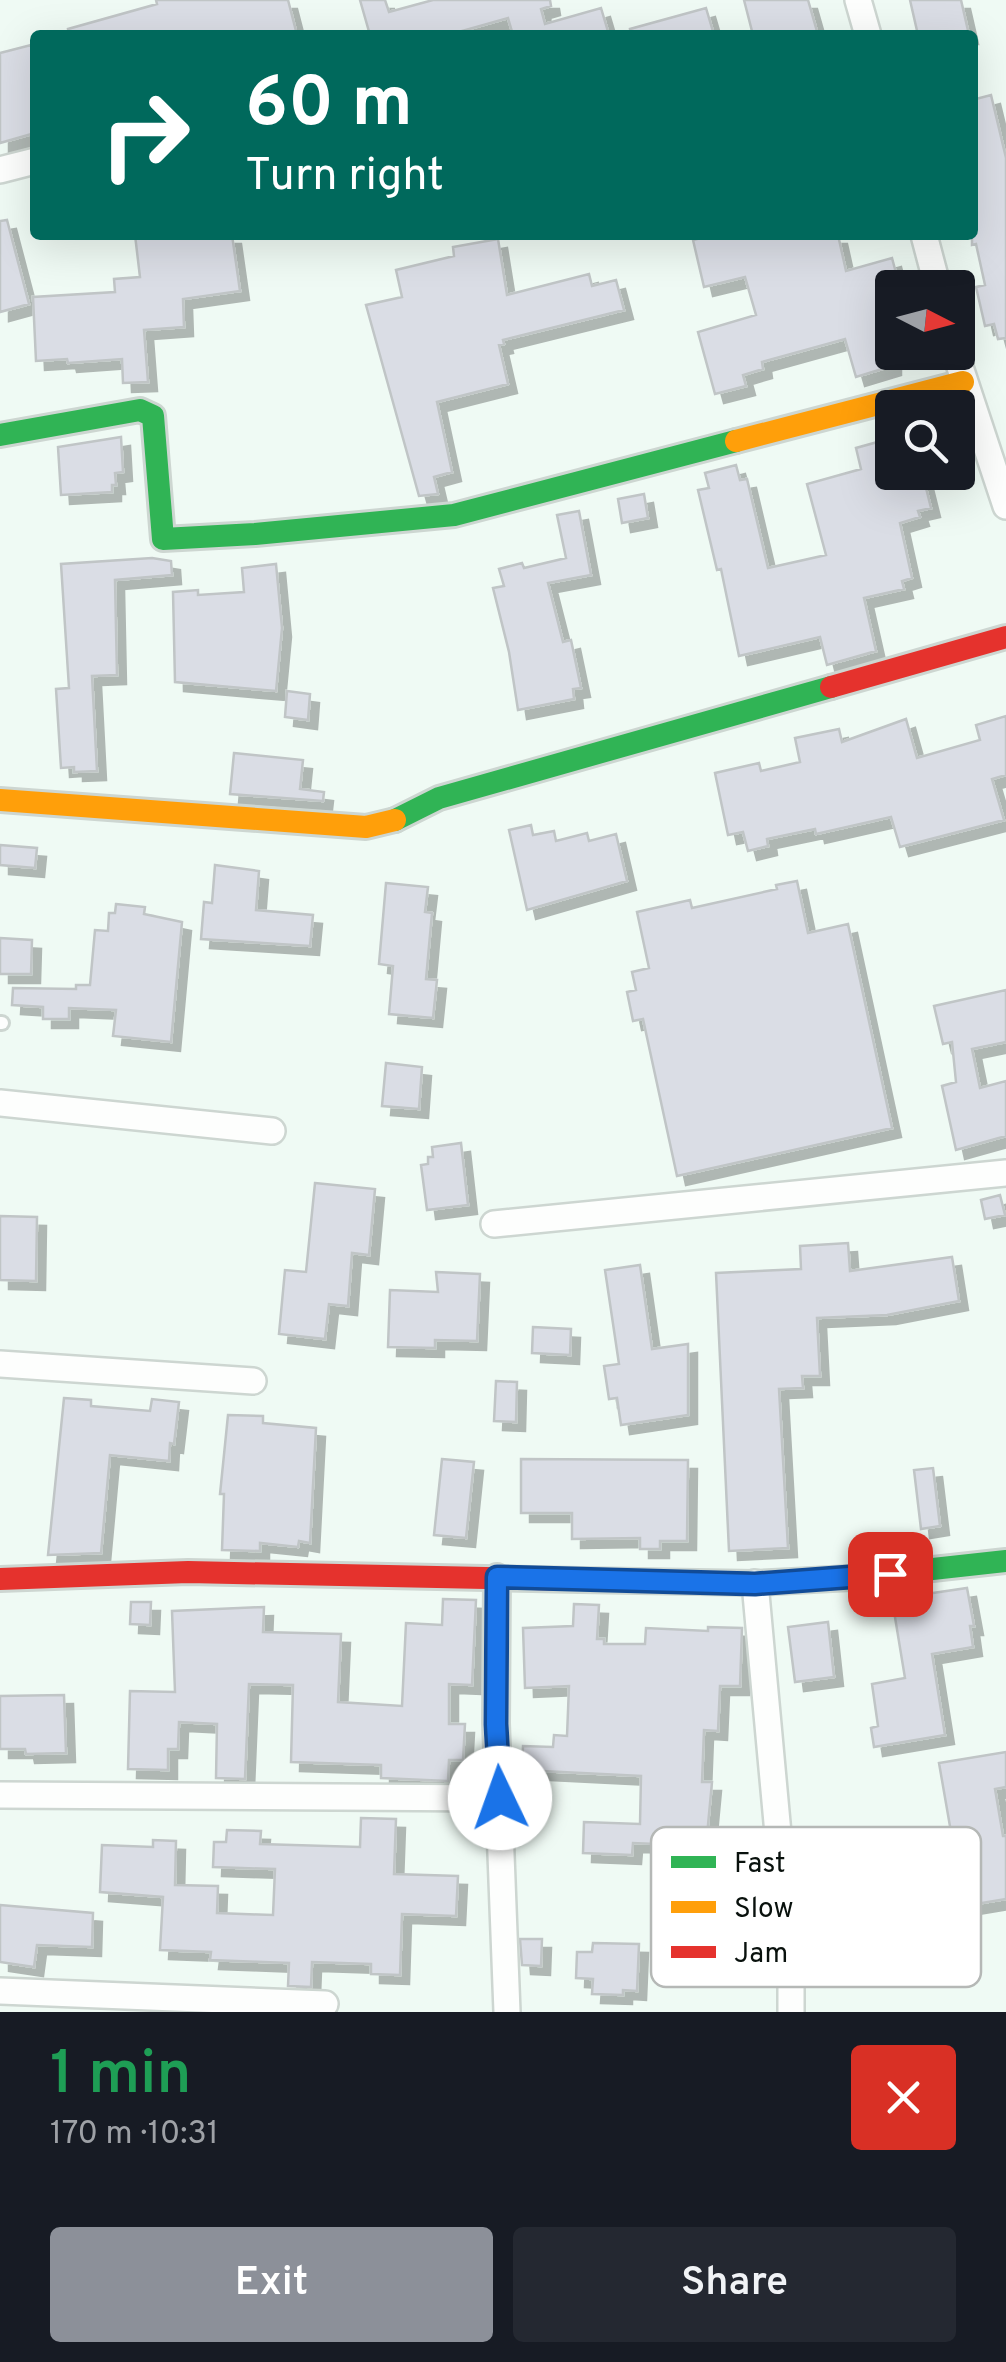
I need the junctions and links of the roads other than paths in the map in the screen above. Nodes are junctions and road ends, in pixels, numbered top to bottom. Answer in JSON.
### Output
{"nodes":[{"id":1,"x":858,"y":0,"type":"edge"},
{"id":2,"x":867,"y":30,"type":"edge"},
{"id":3,"x":30,"y":163,"type":"edge"},
{"id":4,"x":0,"y":170,"type":"edge"},
{"id":5,"x":925,"y":240,"type":"edge"},
{"id":6,"x":933,"y":270,"type":"edge"},
{"id":7,"x":961,"y":370,"type":"edge"},
{"id":8,"x":964,"y":382,"type":"junction"},
{"id":9,"x":0,"y":435,"type":"edge"},
{"id":10,"x":1006,"y":506,"type":"edge"},
{"id":11,"x":1006,"y":638,"type":"edge"},
{"id":12,"x":0,"y":800,"type":"edge"},
{"id":13,"x":0,"y":1102,"type":"edge"},
{"id":14,"x":272,"y":1131,"type":"dead end"},
{"id":15,"x":1006,"y":1173,"type":"edge"},
{"id":16,"x":494,"y":1224,"type":"dead end"},
{"id":17,"x":0,"y":1364,"type":"edge"},
{"id":18,"x":252,"y":1381,"type":"dead end"},
{"id":19,"x":1006,"y":1561,"type":"edge"},
{"id":20,"x":497,"y":1577,"type":"junction"},
{"id":21,"x":0,"y":1579,"type":"edge"},
{"id":22,"x":755,"y":1584,"type":"junction"},
{"id":23,"x":0,"y":1795,"type":"edge"},
{"id":24,"x":500,"y":1798,"type":"junction"},
{"id":25,"x":777,"y":1827,"type":"edge"},
{"id":26,"x":0,"y":1992,"type":"edge"},
{"id":27,"x":325,"y":2004,"type":"dead end"},
{"id":28,"x":507,"y":2012,"type":"edge"}],
"edges":[{"from":1,"to":2,"type":"street"},
{"from":3,"to":4,"type":"street"},
{"from":5,"to":6,"type":"street"},
{"from":7,"to":8,"type":"street"},
{"from":8,"to":9,"type":"street"},
{"from":8,"to":10,"type":"street"},
{"from":11,"to":12,"type":"street"},
{"from":13,"to":14,"type":"street"},
{"from":15,"to":16,"type":"street"},
{"from":17,"to":18,"type":"street"},
{"from":19,"to":22,"type":"street"},
{"from":20,"to":21,"type":"street"},
{"from":20,"to":22,"type":"street"},
{"from":20,"to":24,"type":"street"},
{"from":22,"to":25,"type":"street"},
{"from":23,"to":24,"type":"street"},
{"from":24,"to":28,"type":"street"},
{"from":26,"to":27,"type":"street"}]}
